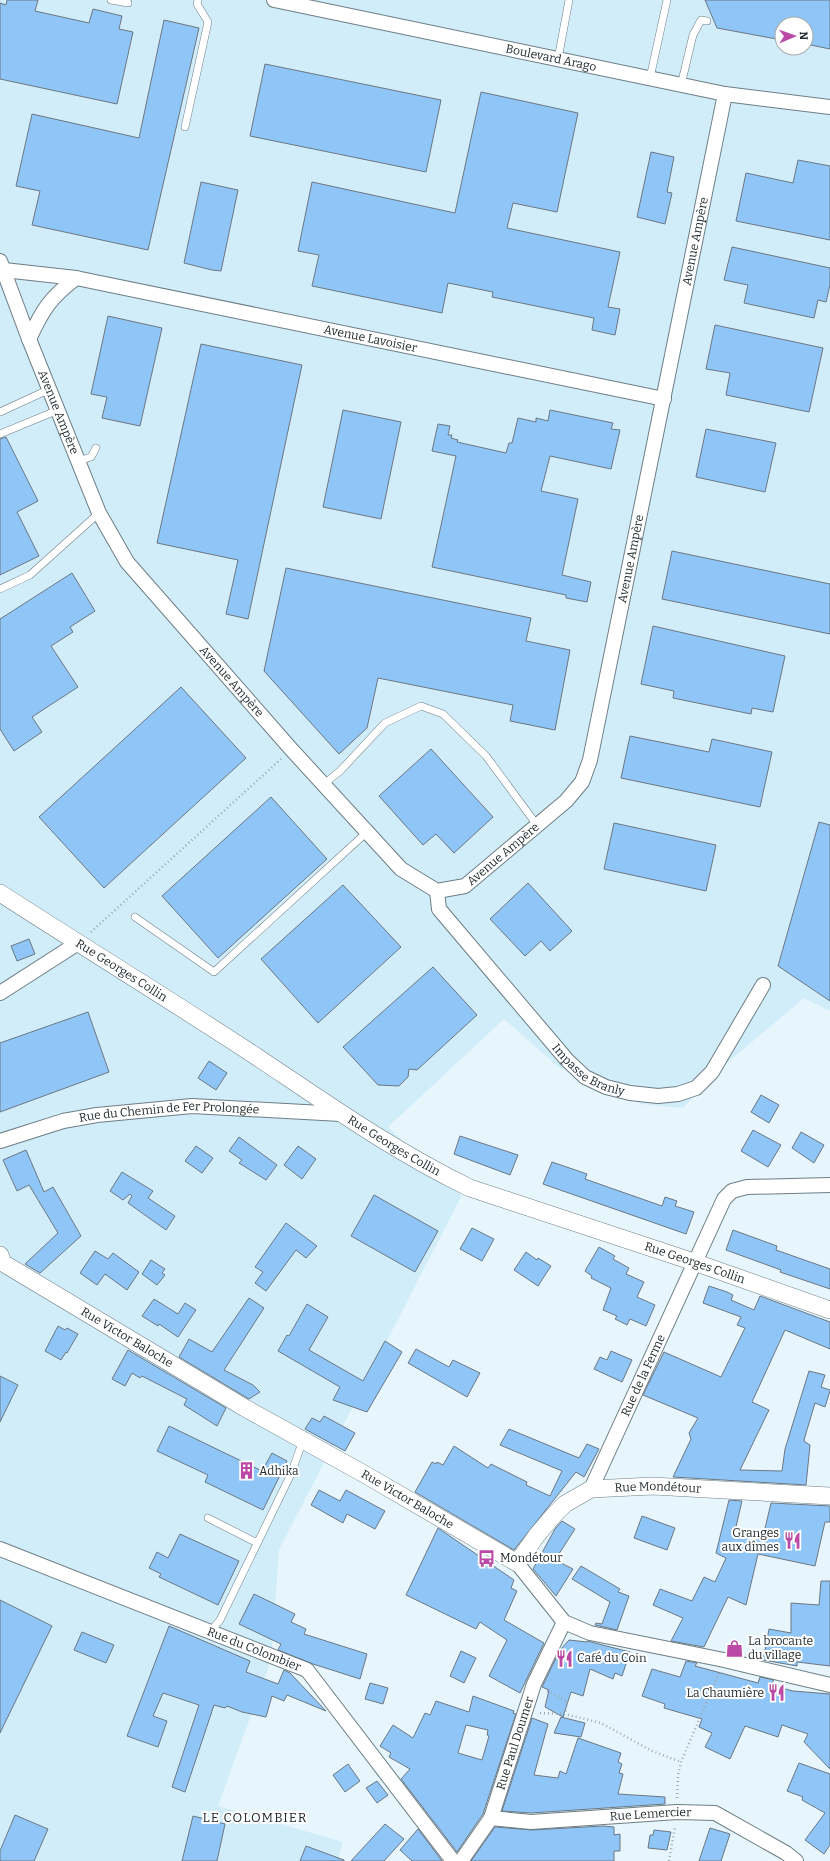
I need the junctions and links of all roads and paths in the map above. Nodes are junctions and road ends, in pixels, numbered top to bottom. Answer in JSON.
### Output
{"nodes":[{"id":1,"x":111,"y":0,"type":"edge"},
{"id":2,"x":198,"y":0,"type":"edge"},
{"id":3,"x":274,"y":0,"type":"edge"},
{"id":4,"x":569,"y":0,"type":"edge"},
{"id":5,"x":668,"y":0,"type":"edge"},
{"id":6,"x":128,"y":3,"type":"dead end"},
{"id":7,"x":707,"y":22,"type":"dead end"},
{"id":8,"x":558,"y":59,"type":"junction"},
{"id":9,"x":650,"y":78,"type":"junction"},
{"id":10,"x":681,"y":85,"type":"junction"},
{"id":11,"x":725,"y":94,"type":"junction"},
{"id":12,"x":830,"y":107,"type":"edge"},
{"id":13,"x":185,"y":127,"type":"dead end"},
{"id":14,"x":2,"y":266,"type":"edge"},
{"id":15,"x":76,"y":278,"type":"junction"},
{"id":16,"x":29,"y":339,"type":"junction"},
{"id":17,"x":50,"y":389,"type":"junction"},
{"id":18,"x":664,"y":399,"type":"junction"},
{"id":19,"x":58,"y":410,"type":"junction"},
{"id":20,"x":0,"y":412,"type":"edge"},
{"id":21,"x":0,"y":434,"type":"edge"},
{"id":22,"x":96,"y":448,"type":"dead end"},
{"id":23,"x":78,"y":461,"type":"junction"},
{"id":24,"x":99,"y":513,"type":"junction"},
{"id":25,"x":0,"y":589,"type":"edge"},
{"id":26,"x":291,"y":749,"type":"junction"},
{"id":27,"x":324,"y":784,"type":"junction"},
{"id":28,"x":537,"y":825,"type":"junction"},
{"id":29,"x":367,"y":832,"type":"junction"},
{"id":30,"x":437,"y":891,"type":"junction"},
{"id":31,"x":0,"y":893,"type":"edge"},
{"id":32,"x":135,"y":917,"type":"dead end"},
{"id":33,"x":78,"y":944,"type":"junction"},
{"id":34,"x":763,"y":985,"type":"dead end"},
{"id":35,"x":0,"y":993,"type":"edge"},
{"id":36,"x":342,"y":1114,"type":"junction"},
{"id":37,"x":0,"y":1141,"type":"edge"},
{"id":38,"x":830,"y":1185,"type":"edge"},
{"id":39,"x":1,"y":1261,"type":"edge"},
{"id":40,"x":694,"y":1262,"type":"junction"},
{"id":41,"x":830,"y":1310,"type":"edge"},
{"id":42,"x":303,"y":1440,"type":"junction"},
{"id":43,"x":591,"y":1489,"type":"junction"},
{"id":44,"x":830,"y":1496,"type":"edge"},
{"id":45,"x":208,"y":1518,"type":"dead end"},
{"id":46,"x":257,"y":1543,"type":"junction"},
{"id":47,"x":0,"y":1549,"type":"edge"},
{"id":48,"x":517,"y":1562,"type":"junction"},
{"id":49,"x":564,"y":1622,"type":"junction"},
{"id":50,"x":210,"y":1632,"type":"junction"},
{"id":51,"x":724,"y":1660,"type":"junction"},
{"id":52,"x":830,"y":1685,"type":"edge"},
{"id":53,"x":546,"y":1691,"type":"dead end"},
{"id":54,"x":536,"y":1712,"type":"dead end"},
{"id":55,"x":565,"y":1714,"type":"junction"},
{"id":56,"x":681,"y":1762,"type":"junction"},
{"id":57,"x":677,"y":1812,"type":"junction"},
{"id":58,"x":491,"y":1818,"type":"junction"},
{"id":59,"x":452,"y":1861,"type":"edge"},
{"id":60,"x":461,"y":1861,"type":"edge"},
{"id":61,"x":668,"y":1861,"type":"edge"},
{"id":62,"x":796,"y":1861,"type":"edge"}],
"edges":[{"from":1,"to":6,"type":"lane"},
{"from":2,"to":13,"type":"lane"},
{"from":3,"to":8,"type":"street","name":"Boulevard Arago"},
{"from":4,"to":8,"type":"lane"},
{"from":5,"to":9,"type":"lane"},
{"from":7,"to":10,"type":"lane"},
{"from":8,"to":9,"type":"street","name":"Boulevard Arago"},
{"from":9,"to":10,"type":"street","name":"Boulevard Arago"},
{"from":10,"to":11,"type":"street","name":"Boulevard Arago"},
{"from":11,"to":12,"type":"street","name":"Boulevard Arago"},
{"from":11,"to":18,"type":"street","name":"Avenue Ampère"},
{"from":14,"to":15,"type":"street","name":"Avenue Lavoisier"},
{"from":14,"to":16,"type":"street","name":"Avenue Ampère"},
{"from":15,"to":16,"type":"street"},
{"from":15,"to":18,"type":"street","name":"Avenue Lavoisier"},
{"from":16,"to":17,"type":"street","name":"Avenue Ampère"},
{"from":17,"to":19,"type":"street","name":"Avenue Ampère"},
{"from":17,"to":20,"type":"lane"},
{"from":18,"to":28,"type":"street","name":"Avenue Ampère"},
{"from":19,"to":21,"type":"lane"},
{"from":19,"to":23,"type":"street","name":"Avenue Ampère"},
{"from":22,"to":23,"type":"lane"},
{"from":23,"to":24,"type":"street","name":"Avenue Ampère"},
{"from":24,"to":25,"type":"lane"},
{"from":24,"to":26,"type":"street","name":"Avenue Ampère"},
{"from":26,"to":27,"type":"street","name":"Avenue Ampère"},
{"from":26,"to":33,"type":"path"},
{"from":27,"to":28,"type":"lane"},
{"from":27,"to":29,"type":"street","name":"Avenue Ampère"},
{"from":28,"to":30,"type":"street","name":"Avenue Ampère"},
{"from":29,"to":30,"type":"street","name":"Avenue Ampère"},
{"from":29,"to":32,"type":"lane"},
{"from":30,"to":34,"type":"street","name":"Impasse Branly"},
{"from":31,"to":33,"type":"street","name":"Rue Georges Collin"},
{"from":33,"to":35,"type":"street"},
{"from":33,"to":36,"type":"street","name":"Rue Georges Collin"},
{"from":36,"to":37,"type":"street","name":"Rue du Chemin de Fer Prolongée"},
{"from":36,"to":40,"type":"street","name":"Rue Georges Collin"},
{"from":38,"to":40,"type":"street","name":"Rue de la Ferme"},
{"from":39,"to":42,"type":"street","name":"Rue Victor Baloche"},
{"from":40,"to":41,"type":"street","name":"Rue Georges Collin"},
{"from":40,"to":43,"type":"street","name":"Rue de la Ferme"},
{"from":42,"to":46,"type":"lane"},
{"from":42,"to":48,"type":"street","name":"Rue Victor Baloche"},
{"from":43,"to":44,"type":"street","name":"Rue Mondétour"},
{"from":43,"to":48,"type":"street","name":"Rue Mondétour"},
{"from":45,"to":46,"type":"lane"},
{"from":46,"to":50,"type":"lane"},
{"from":47,"to":50,"type":"street","name":"Rue du Colombier"},
{"from":48,"to":49,"type":"street","name":"Rue Victor Baloche"},
{"from":49,"to":51,"type":"street","name":"Rue Victor Baloche"},
{"from":49,"to":58,"type":"street","name":"Rue Paul Doumer"},
{"from":50,"to":59,"type":"street","name":"Rue du Colombier"},
{"from":51,"to":52,"type":"street","name":"Rue Victor Baloche"},
{"from":51,"to":56,"type":"path"},
{"from":53,"to":55,"type":"path"},
{"from":54,"to":55,"type":"path"},
{"from":55,"to":56,"type":"path"},
{"from":56,"to":57,"type":"path"},
{"from":57,"to":58,"type":"street","name":"Rue Lemercier"},
{"from":57,"to":61,"type":"path"},
{"from":57,"to":62,"type":"street","name":"Rue Lemercier"},
{"from":58,"to":60,"type":"street","name":"Rue Paul Doumer"}]}
